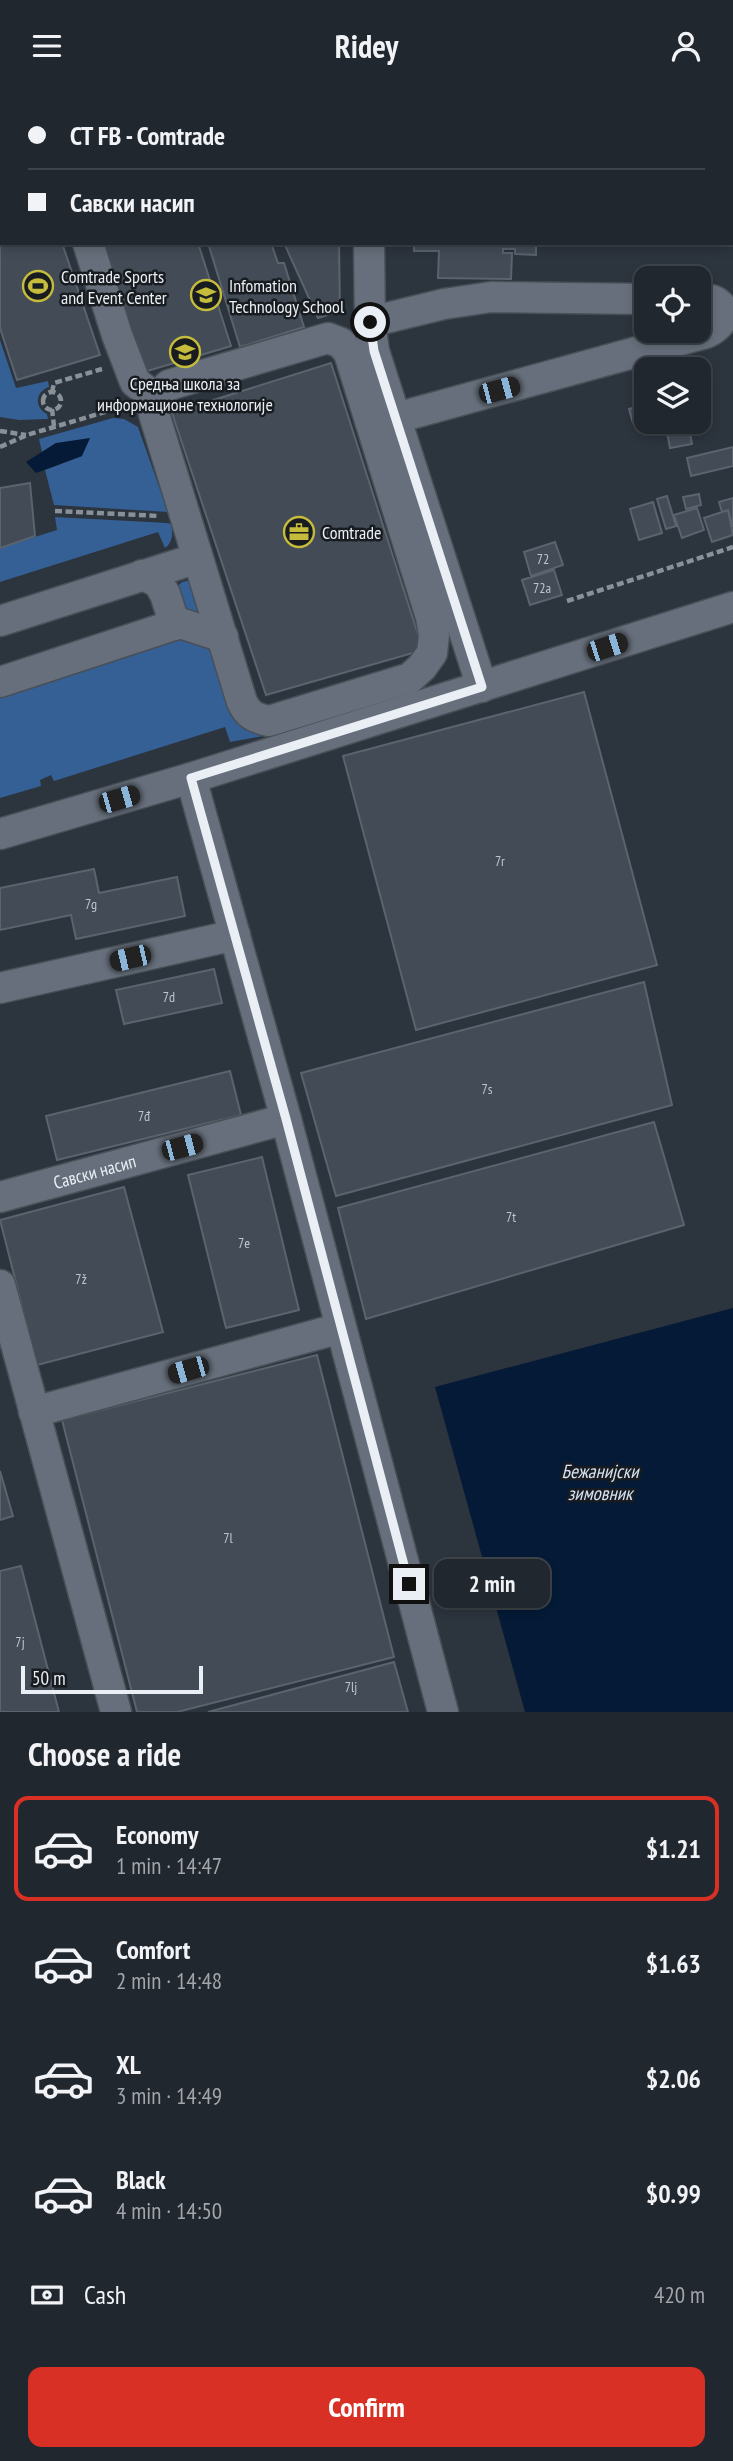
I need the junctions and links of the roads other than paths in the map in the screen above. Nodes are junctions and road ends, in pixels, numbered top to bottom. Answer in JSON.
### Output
{"nodes":[{"id":1,"x":89,"y":245,"type":"edge"},
{"id":2,"x":369,"y":245,"type":"edge"},
{"id":3,"x":634,"y":299,"type":"edge"},
{"id":4,"x":711,"y":299,"type":"edge"},
{"id":5,"x":370,"y":322,"type":"junction"},
{"id":6,"x":711,"y":330,"type":"edge"},
{"id":7,"x":670,"y":343,"type":"edge"},
{"id":8,"x":156,"y":398,"type":"junction"},
{"id":9,"x":396,"y":418,"type":"junction"},
{"id":10,"x":198,"y":558,"type":"junction"},
{"id":11,"x":142,"y":575,"type":"junction"},
{"id":12,"x":733,"y":607,"type":"edge"},
{"id":13,"x":0,"y":621,"type":"edge"},
{"id":14,"x":175,"y":625,"type":"junction"},
{"id":15,"x":223,"y":637,"type":"junction"},
{"id":16,"x":0,"y":682,"type":"edge"},
{"id":17,"x":482,"y":687,"type":"junction"},
{"id":18,"x":191,"y":778,"type":"junction"},
{"id":19,"x":0,"y":834,"type":"edge"},
{"id":20,"x":235,"y":935,"type":"junction"},
{"id":21,"x":0,"y":988,"type":"edge"},
{"id":22,"x":286,"y":1119,"type":"junction"},
{"id":23,"x":0,"y":1197,"type":"edge"},
{"id":24,"x":0,"y":1285,"type":"edge"},
{"id":25,"x":341,"y":1328,"type":"junction"},
{"id":26,"x":34,"y":1412,"type":"junction"},
{"id":27,"x":116,"y":1712,"type":"edge"},
{"id":28,"x":443,"y":1712,"type":"edge"}],
"edges":[{"from":1,"to":8,"type":"lane"},
{"from":2,"to":5,"type":"lane"},
{"from":3,"to":5,"type":"lane"},
{"from":4,"to":6,"type":"lane"},
{"from":5,"to":9,"type":"lane"},
{"from":7,"to":9,"type":"lane"},
{"from":8,"to":10,"type":"lane"},
{"from":8,"to":15,"type":"lane"},
{"from":9,"to":17,"type":"lane"},
{"from":10,"to":11,"type":"lane"},
{"from":10,"to":15,"type":"lane"},
{"from":11,"to":13,"type":"lane"},
{"from":11,"to":14,"type":"lane"},
{"from":12,"to":17,"type":"lane"},
{"from":14,"to":15,"type":"lane"},
{"from":14,"to":16,"type":"lane"},
{"from":17,"to":18,"type":"lane"},
{"from":18,"to":19,"type":"lane"},
{"from":18,"to":20,"type":"lane"},
{"from":20,"to":21,"type":"lane"},
{"from":20,"to":22,"type":"lane"},
{"from":22,"to":23,"type":"lane","name":"Савски насип"},
{"from":22,"to":25,"type":"lane"},
{"from":24,"to":26,"type":"lane"},
{"from":25,"to":26,"type":"lane"},
{"from":25,"to":28,"type":"lane"},
{"from":26,"to":27,"type":"lane"}]}
